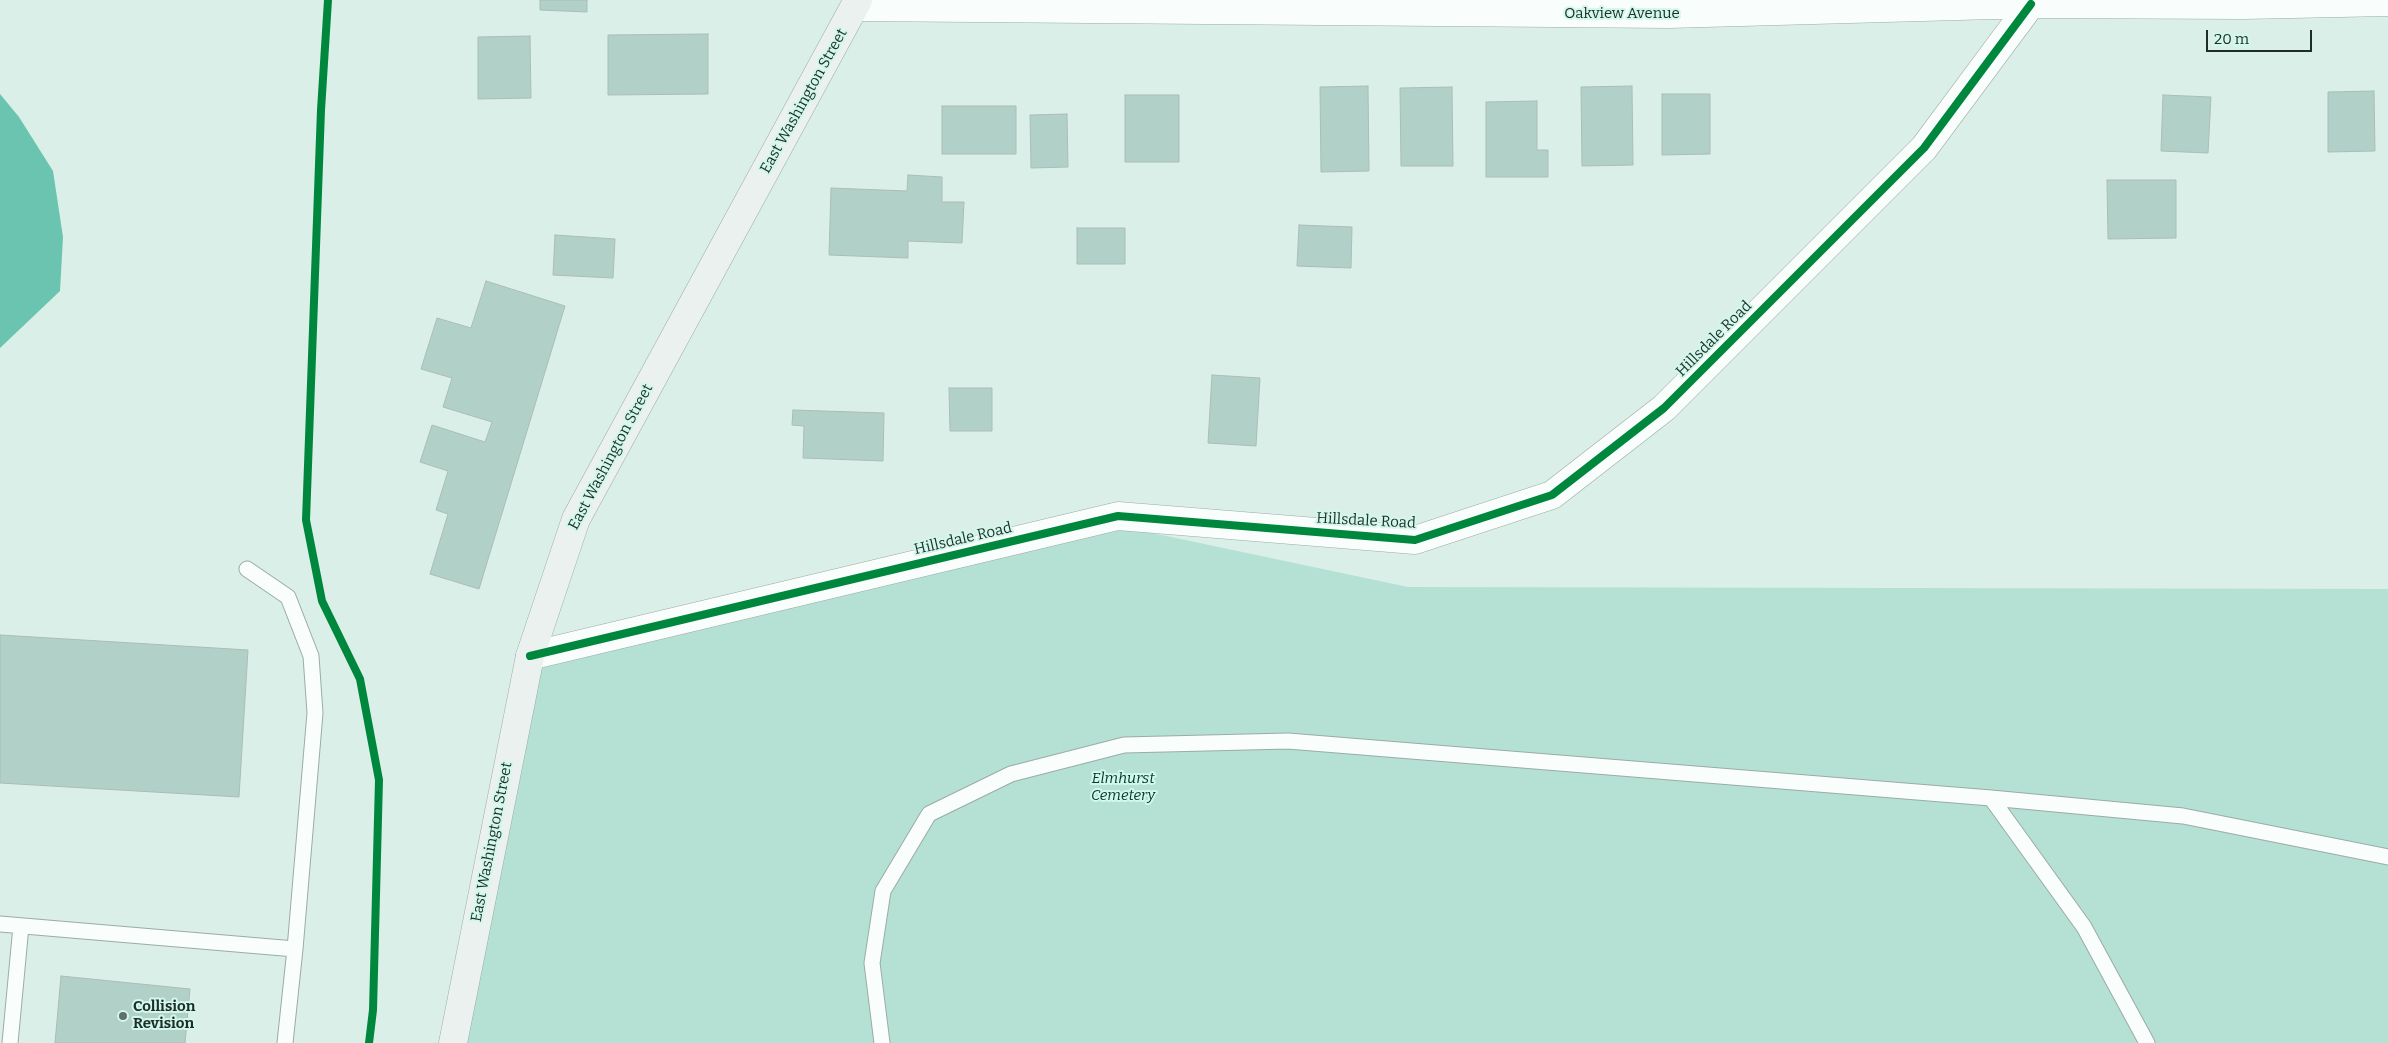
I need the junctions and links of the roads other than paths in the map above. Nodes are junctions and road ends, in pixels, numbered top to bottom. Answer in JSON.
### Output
{"nodes":[{"id":1,"x":2388,"y":2,"type":"edge"},
{"id":2,"x":2243,"y":3,"type":"edge"},
{"id":3,"x":857,"y":4,"type":"edge"},
{"id":4,"x":2031,"y":4,"type":"junction"},
{"id":5,"x":1669,"y":7,"type":"edge"},
{"id":6,"x":247,"y":569,"type":"dead end"},
{"id":7,"x":530,"y":656,"type":"junction"},
{"id":8,"x":1991,"y":798,"type":"junction"},
{"id":9,"x":2388,"y":857,"type":"edge"},
{"id":10,"x":0,"y":924,"type":"edge"},
{"id":11,"x":21,"y":926,"type":"junction"},
{"id":12,"x":295,"y":949,"type":"junction"},
{"id":13,"x":10,"y":1043,"type":"edge"},
{"id":14,"x":285,"y":1043,"type":"edge"},
{"id":15,"x":453,"y":1043,"type":"edge"},
{"id":16,"x":882,"y":1043,"type":"edge"},
{"id":17,"x":2147,"y":1043,"type":"edge"}],
"edges":[{"from":1,"to":2,"type":"street","name":"Oakview Avenue"},
{"from":2,"to":4,"type":"street","name":"Oakview Avenue"},
{"from":3,"to":5,"type":"street","name":"Oakview Avenue"},
{"from":3,"to":7,"type":"street","name":"East Washington Street"},
{"from":4,"to":5,"type":"street","name":"Oakview Avenue"},
{"from":4,"to":7,"type":"street","name":"Hillsdale Road"},
{"from":6,"to":12,"type":"lane"},
{"from":7,"to":15,"type":"street","name":"East Washington Street"},
{"from":8,"to":9,"type":"lane"},
{"from":8,"to":16,"type":"lane"},
{"from":8,"to":17,"type":"lane"},
{"from":10,"to":11,"type":"lane"},
{"from":11,"to":12,"type":"lane"},
{"from":11,"to":13,"type":"lane"},
{"from":12,"to":14,"type":"lane"}]}
